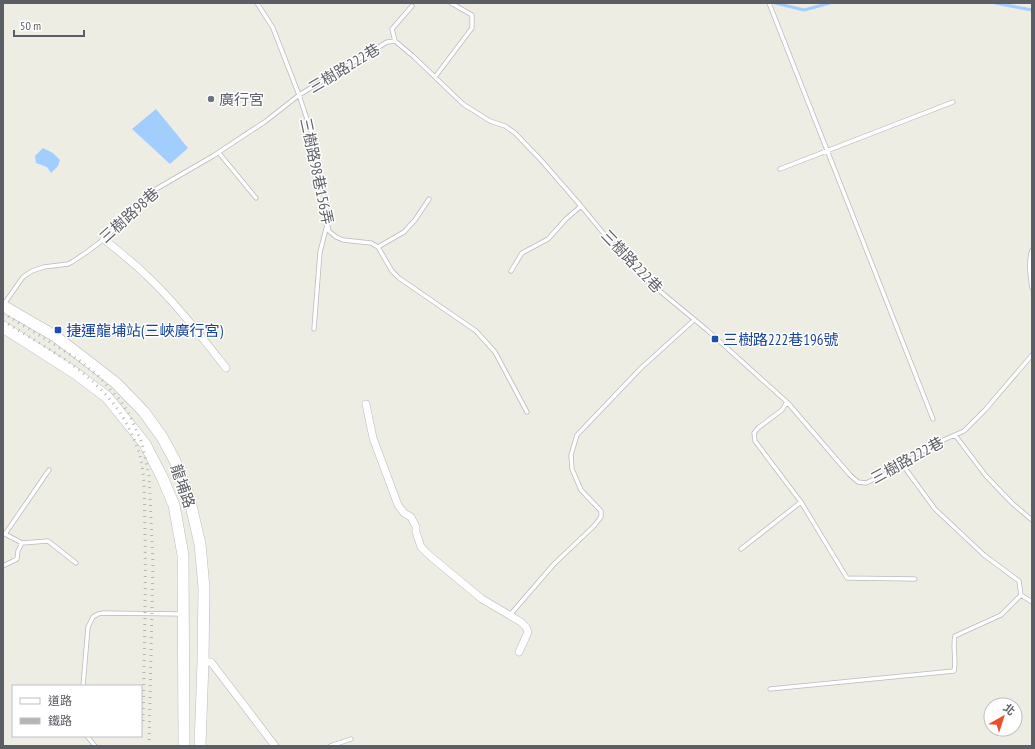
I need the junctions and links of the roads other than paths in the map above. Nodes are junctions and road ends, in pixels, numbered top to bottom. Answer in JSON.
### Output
{"nodes":[{"id":1,"x":257,"y":3,"type":"edge"},
{"id":2,"x":452,"y":3,"type":"edge"},
{"id":3,"x":769,"y":3,"type":"edge"},
{"id":4,"x":412,"y":6,"type":"dead end"},
{"id":5,"x":395,"y":41,"type":"junction"},
{"id":6,"x":435,"y":77,"type":"junction"},
{"id":7,"x":299,"y":95,"type":"junction"},
{"id":8,"x":953,"y":102,"type":"dead end"},
{"id":9,"x":827,"y":150,"type":"junction"},
{"id":10,"x":219,"y":153,"type":"junction"},
{"id":11,"x":780,"y":169,"type":"dead end"},
{"id":12,"x":256,"y":198,"type":"dead end"},
{"id":13,"x":429,"y":199,"type":"dead end"},
{"id":14,"x":581,"y":206,"type":"junction"},
{"id":15,"x":327,"y":224,"type":"junction"},
{"id":16,"x":104,"y":239,"type":"junction"},
{"id":17,"x":378,"y":247,"type":"junction"},
{"id":18,"x":1032,"y":250,"type":"edge"},
{"id":19,"x":511,"y":271,"type":"dead end"},
{"id":20,"x":1032,"y":288,"type":"edge"},
{"id":21,"x":3,"y":305,"type":"edge"},
{"id":22,"x":694,"y":320,"type":"junction"},
{"id":23,"x":3,"y":327,"type":"edge"},
{"id":24,"x":314,"y":329,"type":"dead end"},
{"id":25,"x":1032,"y":355,"type":"edge"},
{"id":26,"x":226,"y":368,"type":"dead end"},
{"id":27,"x":788,"y":402,"type":"junction"},
{"id":28,"x":366,"y":404,"type":"dead end"},
{"id":29,"x":527,"y":412,"type":"dead end"},
{"id":30,"x":933,"y":419,"type":"dead end"},
{"id":31,"x":955,"y":434,"type":"junction"},
{"id":32,"x":902,"y":464,"type":"junction"},
{"id":33,"x":49,"y":470,"type":"dead end"},
{"id":34,"x":801,"y":502,"type":"junction"},
{"id":35,"x":1032,"y":520,"type":"edge"},
{"id":36,"x":4,"y":533,"type":"edge"},
{"id":37,"x":22,"y":542,"type":"junction"},
{"id":38,"x":741,"y":549,"type":"dead end"},
{"id":39,"x":76,"y":563,"type":"dead end"},
{"id":40,"x":3,"y":566,"type":"edge"},
{"id":41,"x":915,"y":579,"type":"dead end"},
{"id":42,"x":1021,"y":594,"type":"junction"},
{"id":43,"x":1032,"y":602,"type":"edge"},
{"id":44,"x":184,"y":614,"type":"junction"},
{"id":45,"x":509,"y":616,"type":"junction"},
{"id":46,"x":519,"y":652,"type":"dead end"},
{"id":47,"x":203,"y":662,"type":"junction"},
{"id":48,"x":83,"y":685,"type":"edge"},
{"id":49,"x":770,"y":689,"type":"dead end"},
{"id":50,"x":88,"y":737,"type":"edge"},
{"id":51,"x":351,"y":738,"type":"dead end"},
{"id":52,"x":95,"y":746,"type":"edge"},
{"id":53,"x":184,"y":746,"type":"edge"},
{"id":54,"x":200,"y":746,"type":"edge"},
{"id":55,"x":275,"y":746,"type":"edge"},
{"id":56,"x":330,"y":746,"type":"edge"}],
"edges":[{"from":1,"to":7,"type":"lane","name":"三樹路222巷"},
{"from":2,"to":6,"type":"lane"},
{"from":3,"to":9,"type":"lane"},
{"from":4,"to":5,"type":"lane"},
{"from":5,"to":6,"type":"lane","name":"三樹路222巷"},
{"from":5,"to":7,"type":"lane","name":"三樹路222巷"},
{"from":6,"to":14,"type":"lane","name":"三樹路222巷"},
{"from":7,"to":10,"type":"lane","name":"三樹路98巷"},
{"from":7,"to":15,"type":"lane","name":"三樹路98巷156弄"},
{"from":8,"to":9,"type":"lane"},
{"from":9,"to":11,"type":"lane"},
{"from":9,"to":30,"type":"lane"},
{"from":10,"to":12,"type":"lane"},
{"from":10,"to":16,"type":"lane","name":"三樹路98巷"},
{"from":13,"to":17,"type":"lane"},
{"from":14,"to":19,"type":"lane"},
{"from":14,"to":22,"type":"lane","name":"三樹路222巷"},
{"from":15,"to":17,"type":"lane","name":"三樹路98巷156弄"},
{"from":15,"to":24,"type":"lane"},
{"from":16,"to":21,"type":"lane","name":"三樹路98巷"},
{"from":16,"to":26,"type":"street"},
{"from":17,"to":29,"type":"lane"},
{"from":18,"to":20,"type":"lane"},
{"from":21,"to":47,"type":"street","name":"龍埔路"},
{"from":22,"to":27,"type":"lane","name":"三樹路222巷"},
{"from":22,"to":45,"type":"lane"},
{"from":23,"to":44,"type":"street","name":"龍埔路"},
{"from":25,"to":31,"type":"lane","name":"三樹路222巷"},
{"from":27,"to":32,"type":"lane","name":"三樹路222巷"},
{"from":27,"to":34,"type":"lane"},
{"from":28,"to":45,"type":"street"},
{"from":31,"to":32,"type":"lane","name":"三樹路222巷"},
{"from":31,"to":35,"type":"lane"},
{"from":32,"to":42,"type":"lane"},
{"from":33,"to":36,"type":"lane"},
{"from":34,"to":38,"type":"lane"},
{"from":34,"to":41,"type":"lane"},
{"from":36,"to":37,"type":"lane"},
{"from":37,"to":39,"type":"lane"},
{"from":37,"to":40,"type":"lane"},
{"from":42,"to":43,"type":"lane"},
{"from":42,"to":49,"type":"lane"},
{"from":44,"to":48,"type":"lane"},
{"from":44,"to":53,"type":"street","name":"龍埔路"},
{"from":45,"to":46,"type":"street"},
{"from":47,"to":54,"type":"street","name":"龍埔路"},
{"from":47,"to":55,"type":"street"},
{"from":50,"to":52,"type":"lane"},
{"from":51,"to":56,"type":"lane"}]}
